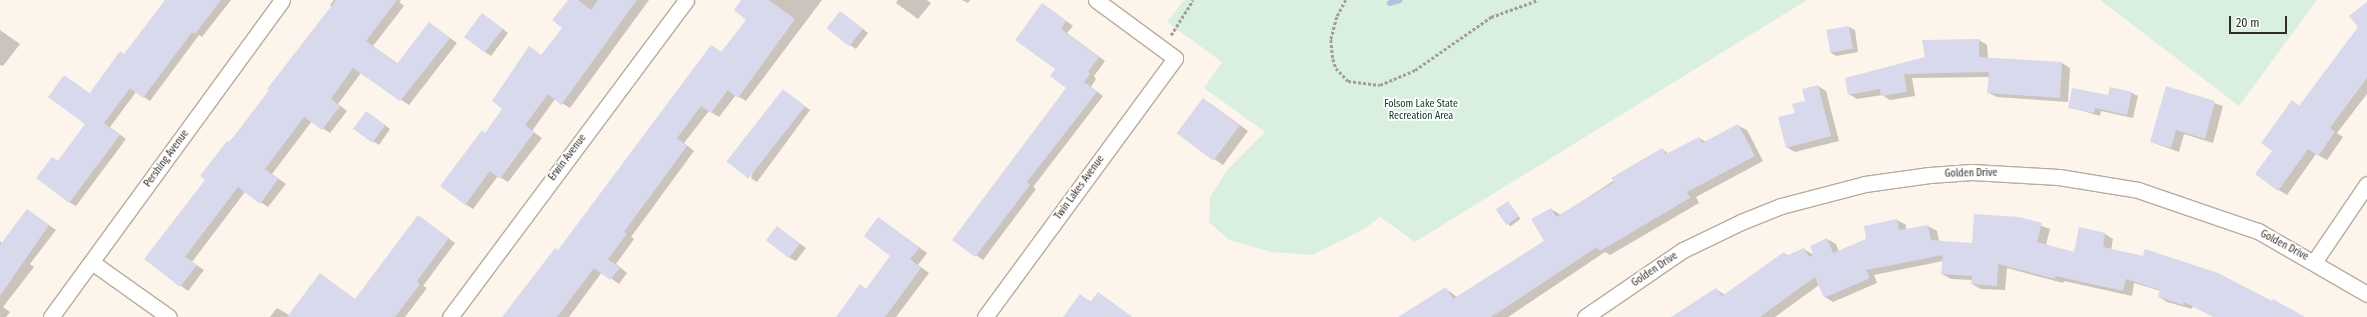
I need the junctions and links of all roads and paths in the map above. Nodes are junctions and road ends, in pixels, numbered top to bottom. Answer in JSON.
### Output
{"nodes":[{"id":1,"x":282,"y":0,"type":"edge"},
{"id":2,"x":686,"y":0,"type":"edge"},
{"id":3,"x":1096,"y":0,"type":"edge"},
{"id":4,"x":1193,"y":0,"type":"edge"},
{"id":5,"x":1346,"y":0,"type":"edge"},
{"id":6,"x":1538,"y":0,"type":"edge"},
{"id":7,"x":1169,"y":54,"type":"junction"},
{"id":8,"x":2367,"y":184,"type":"edge"},
{"id":9,"x":2314,"y":262,"type":"junction"},
{"id":10,"x":93,"y":263,"type":"junction"},
{"id":11,"x":2367,"y":294,"type":"edge"},
{"id":12,"x":51,"y":317,"type":"edge"},
{"id":13,"x":169,"y":317,"type":"edge"},
{"id":14,"x":450,"y":317,"type":"edge"},
{"id":15,"x":985,"y":317,"type":"edge"},
{"id":16,"x":1585,"y":317,"type":"edge"}],
"edges":[{"from":1,"to":10,"type":"street","name":"Pershing Avenue"},
{"from":2,"to":14,"type":"street","name":"Erwin Avenue"},
{"from":3,"to":7,"type":"street"},
{"from":4,"to":7,"type":"path"},
{"from":5,"to":6,"type":"path"},
{"from":7,"to":15,"type":"street","name":"Twin Lakes Avenue"},
{"from":8,"to":9,"type":"street"},
{"from":9,"to":11,"type":"street","name":"Golden Drive"},
{"from":9,"to":16,"type":"street","name":"Golden Drive"},
{"from":10,"to":12,"type":"street","name":"Pershing Avenue"},
{"from":10,"to":13,"type":"street"}]}
